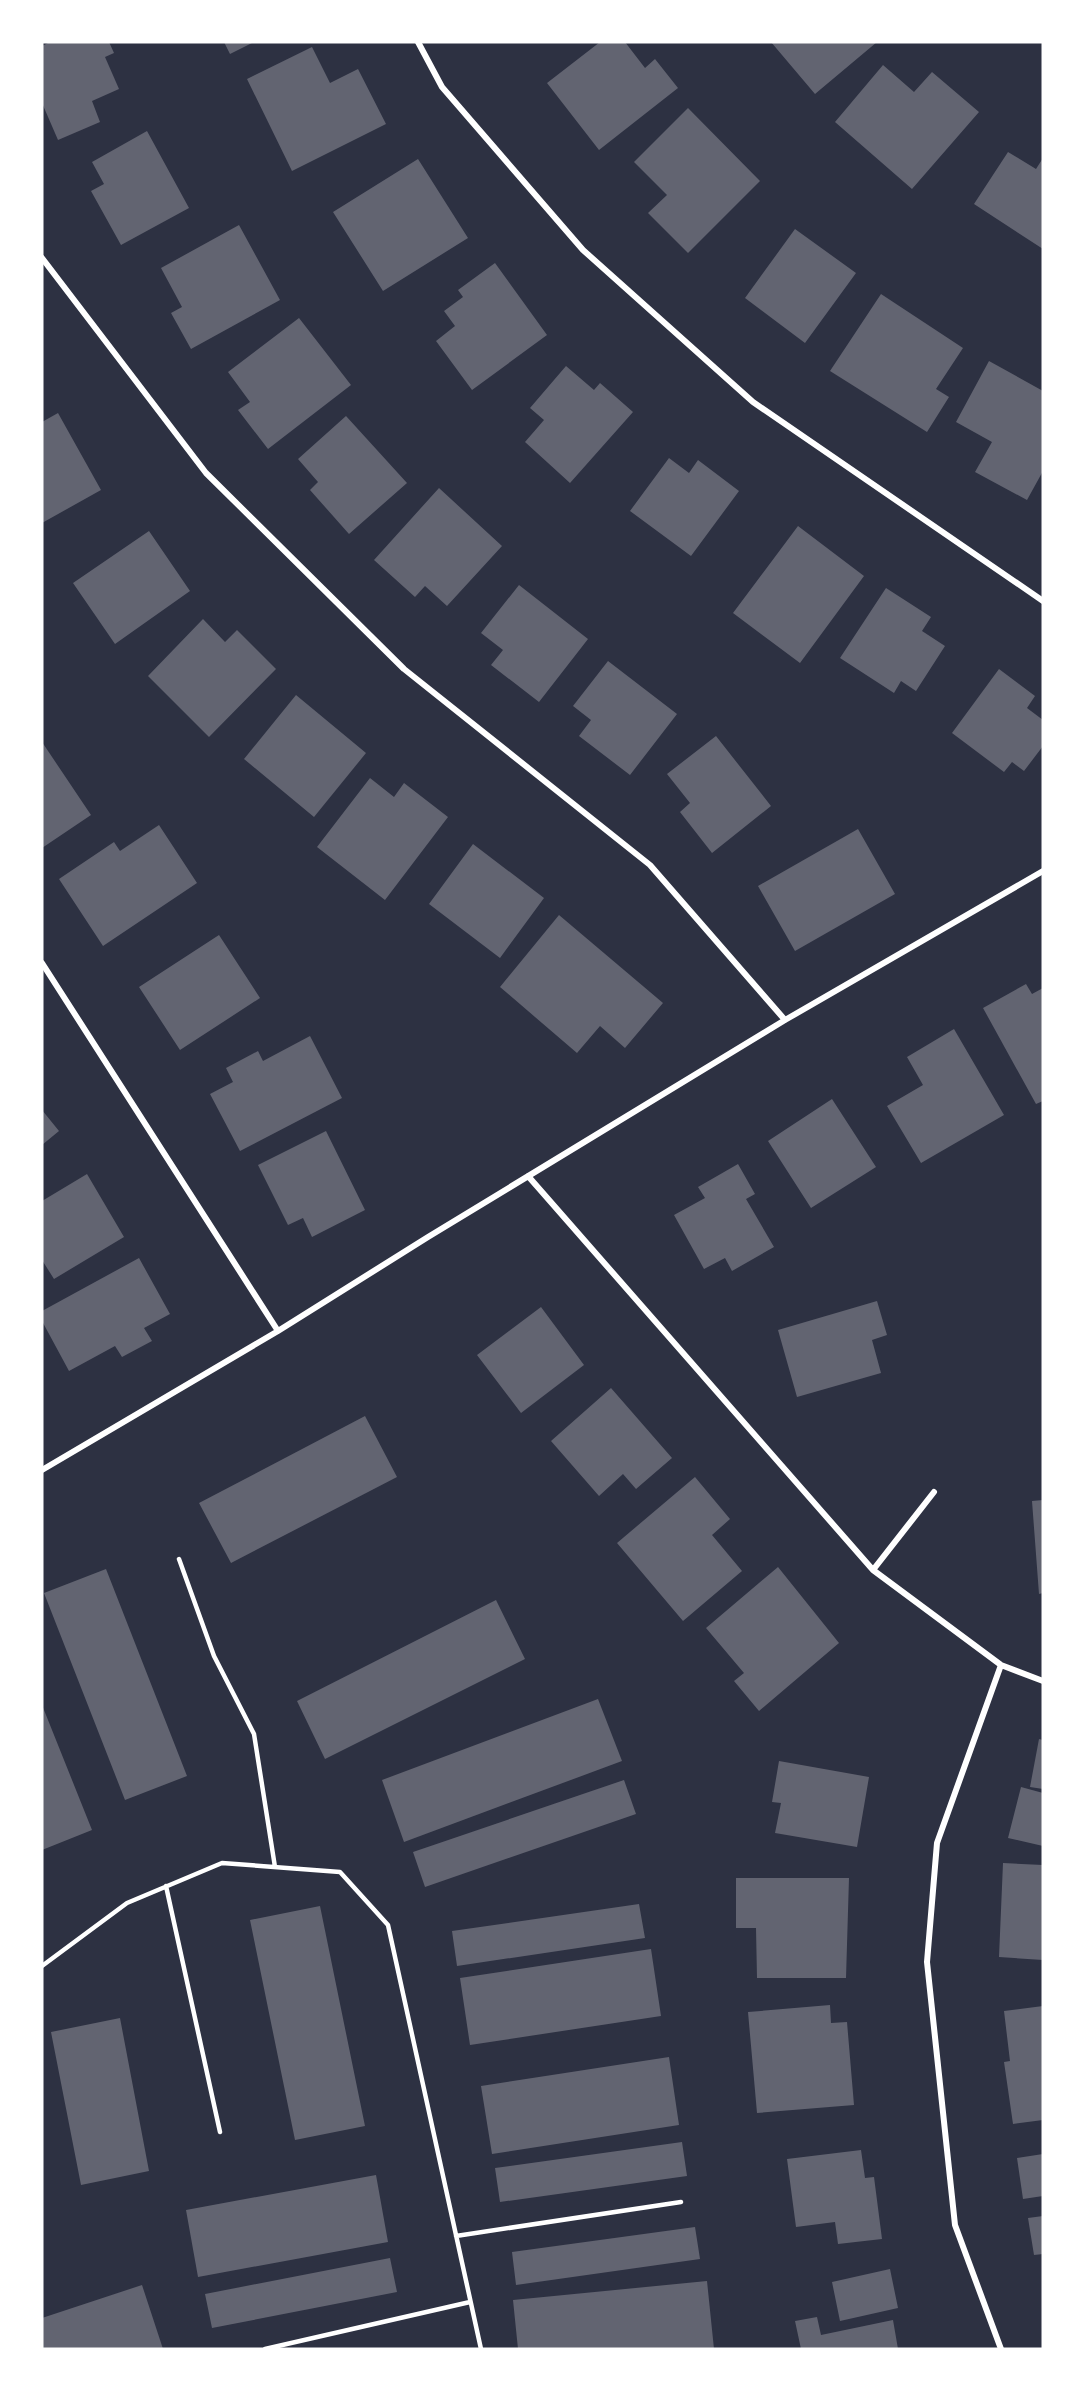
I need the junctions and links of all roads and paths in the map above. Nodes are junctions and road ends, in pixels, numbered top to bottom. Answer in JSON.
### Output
{"nodes":[{"id":1,"x":418,"y":42,"type":"edge"},
{"id":2,"x":42,"y":258,"type":"edge"},
{"id":3,"x":1043,"y":601,"type":"edge"},
{"id":4,"x":1043,"y":871,"type":"edge"},
{"id":5,"x":42,"y":963,"type":"edge"},
{"id":6,"x":785,"y":1020,"type":"junction"},
{"id":7,"x":528,"y":1176,"type":"junction"},
{"id":8,"x":278,"y":1331,"type":"junction"},
{"id":9,"x":42,"y":1470,"type":"edge"},
{"id":10,"x":934,"y":1492,"type":"dead end"},
{"id":11,"x":179,"y":1559,"type":"dead end"},
{"id":12,"x":873,"y":1570,"type":"junction"},
{"id":13,"x":1001,"y":1665,"type":"junction"},
{"id":14,"x":1043,"y":1681,"type":"edge"},
{"id":15,"x":275,"y":1867,"type":"junction"},
{"id":16,"x":166,"y":1886,"type":"junction"},
{"id":17,"x":42,"y":1966,"type":"edge"},
{"id":18,"x":220,"y":2132,"type":"dead end"},
{"id":19,"x":681,"y":2202,"type":"dead end"},
{"id":20,"x":456,"y":2236,"type":"junction"},
{"id":21,"x":470,"y":2302,"type":"junction"},
{"id":22,"x":265,"y":2349,"type":"edge"},
{"id":23,"x":482,"y":2349,"type":"edge"},
{"id":24,"x":1001,"y":2349,"type":"edge"}],
"edges":[{"from":1,"to":3,"type":"street"},
{"from":2,"to":6,"type":"street"},
{"from":4,"to":6,"type":"street"},
{"from":5,"to":8,"type":"street"},
{"from":6,"to":7,"type":"street"},
{"from":7,"to":8,"type":"street"},
{"from":7,"to":12,"type":"street"},
{"from":8,"to":9,"type":"street"},
{"from":10,"to":12,"type":"street"},
{"from":11,"to":15,"type":"lane"},
{"from":12,"to":13,"type":"street"},
{"from":13,"to":14,"type":"street"},
{"from":13,"to":24,"type":"street"},
{"from":15,"to":16,"type":"lane"},
{"from":15,"to":20,"type":"lane"},
{"from":16,"to":17,"type":"lane"},
{"from":16,"to":18,"type":"lane"},
{"from":19,"to":20,"type":"lane"},
{"from":20,"to":21,"type":"lane"},
{"from":21,"to":22,"type":"lane"},
{"from":21,"to":23,"type":"lane"}]}
